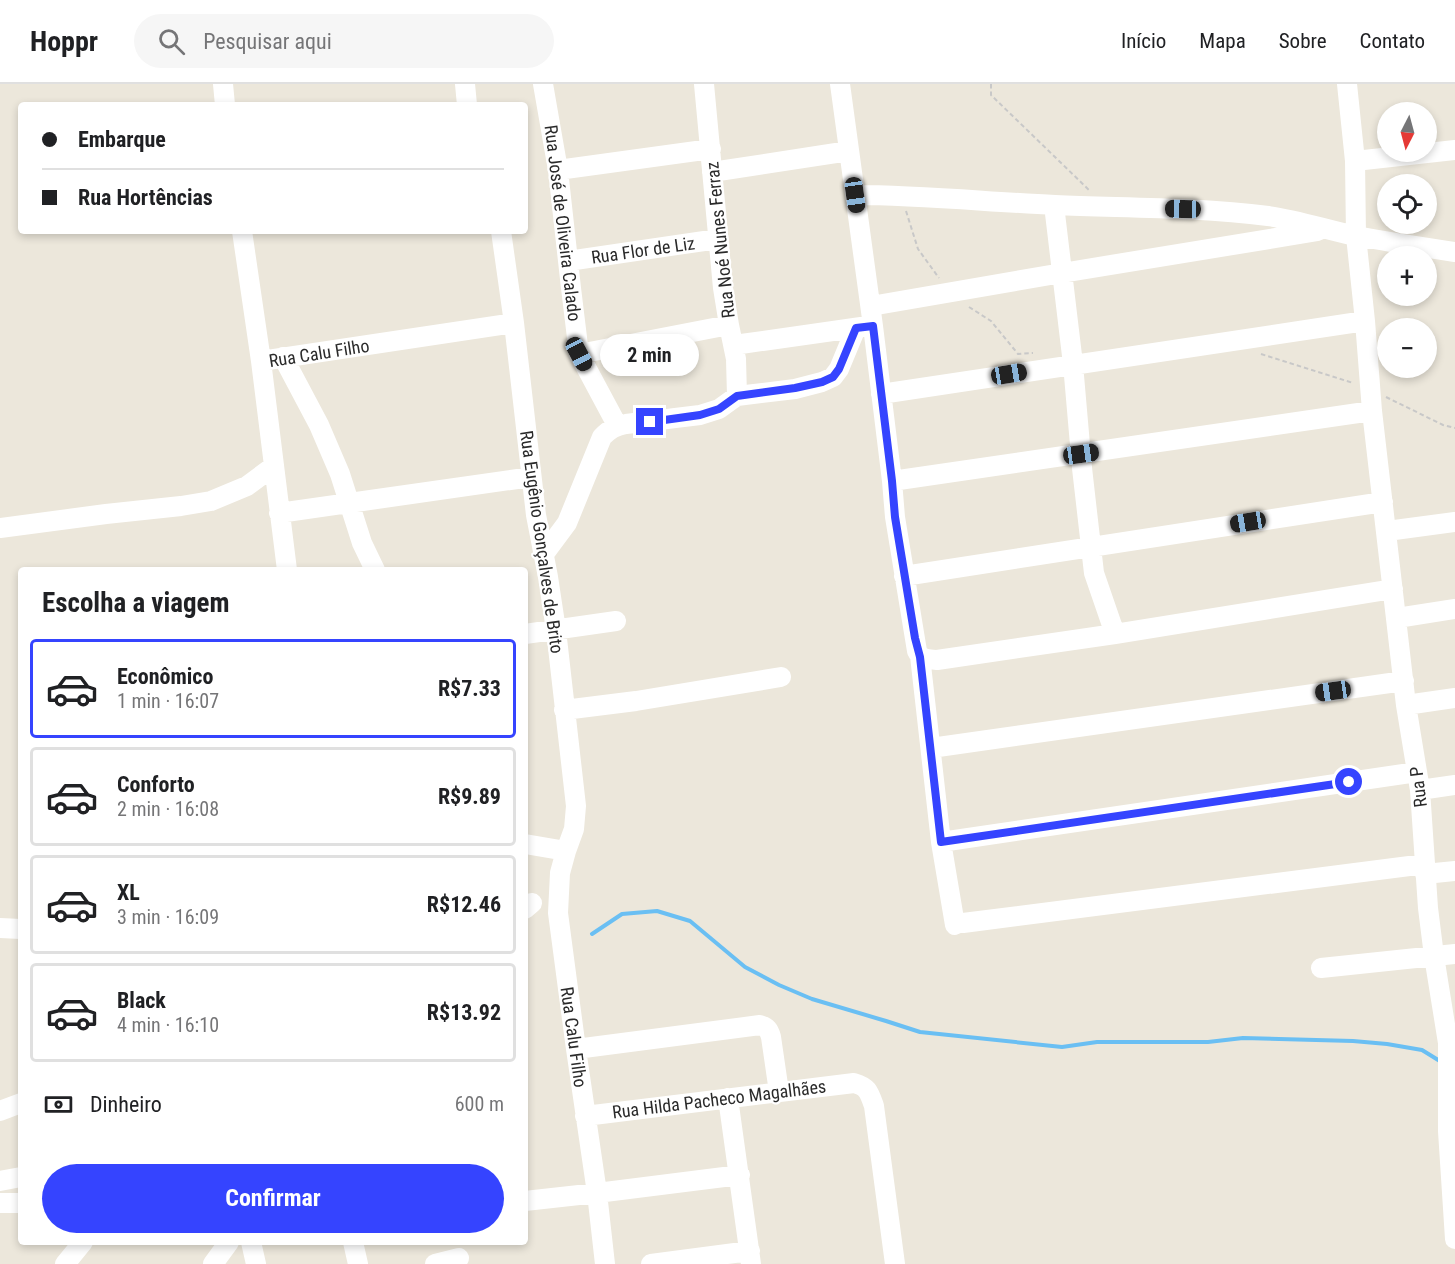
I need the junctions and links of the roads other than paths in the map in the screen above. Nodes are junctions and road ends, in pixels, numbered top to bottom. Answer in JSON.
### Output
{"nodes":[{"id":1,"x":223,"y":84,"type":"edge"},
{"id":2,"x":465,"y":84,"type":"edge"},
{"id":3,"x":543,"y":84,"type":"edge"},
{"id":4,"x":704,"y":84,"type":"edge"},
{"id":5,"x":840,"y":84,"type":"edge"},
{"id":6,"x":1347,"y":84,"type":"edge"},
{"id":7,"x":225,"y":102,"type":"edge"},
{"id":8,"x":467,"y":102,"type":"edge"},
{"id":9,"x":711,"y":149,"type":"junction"},
{"id":10,"x":1455,"y":150,"type":"edge"},
{"id":11,"x":849,"y":151,"type":"junction"},
{"id":12,"x":1355,"y":160,"type":"junction"},
{"id":13,"x":558,"y":170,"type":"junction"},
{"id":14,"x":712,"y":172,"type":"junction"},
{"id":15,"x":855,"y":195,"type":"junction"},
{"id":16,"x":1054,"y":205,"type":"junction"},
{"id":17,"x":1332,"y":230,"type":"junction"},
{"id":18,"x":242,"y":234,"type":"edge"},
{"id":19,"x":501,"y":234,"type":"edge"},
{"id":20,"x":1356,"y":236,"type":"junction"},
{"id":21,"x":718,"y":239,"type":"junction"},
{"id":22,"x":1455,"y":252,"type":"edge"},
{"id":23,"x":568,"y":261,"type":"junction"},
{"id":24,"x":1062,"y":273,"type":"junction"},
{"id":25,"x":871,"y":306,"type":"junction"},
{"id":26,"x":1365,"y":321,"type":"junction"},
{"id":27,"x":514,"y":323,"type":"junction"},
{"id":28,"x":729,"y":325,"type":"junction"},
{"id":29,"x":865,"y":327,"type":"junction"},
{"id":30,"x":734,"y":345,"type":"junction"},
{"id":31,"x":579,"y":354,"type":"junction"},
{"id":32,"x":283,"y":357,"type":"junction"},
{"id":33,"x":261,"y":361,"type":"junction"},
{"id":34,"x":1073,"y":364,"type":"junction"},
{"id":35,"x":881,"y":394,"type":"junction"},
{"id":36,"x":737,"y":396,"type":"junction"},
{"id":37,"x":1372,"y":411,"type":"junction"},
{"id":38,"x":613,"y":427,"type":"junction"},
{"id":39,"x":1081,"y":454,"type":"junction"},
{"id":40,"x":274,"y":466,"type":"junction"},
{"id":41,"x":531,"y":477,"type":"junction"},
{"id":42,"x":892,"y":481,"type":"junction"},
{"id":43,"x":1383,"y":502,"type":"junction"},
{"id":44,"x":348,"y":504,"type":"junction"},
{"id":45,"x":279,"y":513,"type":"junction"},
{"id":46,"x":1455,"y":522,"type":"edge"},
{"id":47,"x":0,"y":528,"type":"edge"},
{"id":48,"x":1387,"y":531,"type":"junction"},
{"id":49,"x":1091,"y":546,"type":"junction"},
{"id":50,"x":544,"y":554,"type":"junction"},
{"id":51,"x":287,"y":567,"type":"edge"},
{"id":52,"x":374,"y":567,"type":"edge"},
{"id":53,"x":904,"y":576,"type":"junction"},
{"id":54,"x":1393,"y":589,"type":"junction"},
{"id":55,"x":1455,"y":609,"type":"edge"},
{"id":56,"x":1397,"y":618,"type":"junction"},
{"id":57,"x":616,"y":621,"type":"dead end"},
{"id":58,"x":556,"y":630,"type":"junction"},
{"id":59,"x":528,"y":634,"type":"edge"},
{"id":60,"x":1115,"y":634,"type":"junction"},
{"id":61,"x":920,"y":657,"type":"junction"},
{"id":62,"x":781,"y":677,"type":"dead end"},
{"id":63,"x":1404,"y":681,"type":"junction"},
{"id":64,"x":1455,"y":698,"type":"edge"},
{"id":65,"x":1406,"y":705,"type":"junction"},
{"id":66,"x":564,"y":710,"type":"junction"},
{"id":67,"x":931,"y":748,"type":"junction"},
{"id":68,"x":1418,"y":781,"type":"junction"},
{"id":69,"x":1455,"y":785,"type":"edge"},
{"id":70,"x":941,"y":842,"type":"junction"},
{"id":71,"x":528,"y":845,"type":"edge"},
{"id":72,"x":566,"y":851,"type":"junction"},
{"id":73,"x":1425,"y":869,"type":"junction"},
{"id":74,"x":1455,"y":871,"type":"edge"},
{"id":75,"x":0,"y":928,"type":"edge"},
{"id":76,"x":18,"y":929,"type":"edge"},
{"id":77,"x":1455,"y":954,"type":"edge"},
{"id":78,"x":1434,"y":956,"type":"junction"},
{"id":79,"x":1321,"y":968,"type":"dead end"},
{"id":80,"x":1450,"y":1019,"type":"edge"},
{"id":81,"x":576,"y":1049,"type":"junction"},
{"id":82,"x":779,"y":1092,"type":"junction"},
{"id":83,"x":728,"y":1098,"type":"junction"},
{"id":84,"x":18,"y":1104,"type":"edge"},
{"id":85,"x":0,"y":1111,"type":"edge"},
{"id":86,"x":585,"y":1116,"type":"junction"},
{"id":87,"x":740,"y":1175,"type":"junction"},
{"id":88,"x":18,"y":1177,"type":"edge"},
{"id":89,"x":0,"y":1180,"type":"edge"},
{"id":90,"x":597,"y":1193,"type":"junction"},
{"id":91,"x":528,"y":1201,"type":"edge"},
{"id":92,"x":0,"y":1203,"type":"edge"},
{"id":93,"x":18,"y":1203,"type":"edge"},
{"id":94,"x":1455,"y":1239,"type":"edge"},
{"id":95,"x":80,"y":1245,"type":"edge"},
{"id":96,"x":227,"y":1245,"type":"edge"},
{"id":97,"x":252,"y":1245,"type":"edge"},
{"id":98,"x":354,"y":1245,"type":"edge"},
{"id":99,"x":458,"y":1255,"type":"edge"},
{"id":100,"x":751,"y":1257,"type":"edge"},
{"id":101,"x":65,"y":1264,"type":"edge"},
{"id":102,"x":213,"y":1264,"type":"edge"},
{"id":103,"x":256,"y":1264,"type":"edge"},
{"id":104,"x":358,"y":1264,"type":"edge"},
{"id":105,"x":435,"y":1264,"type":"edge"},
{"id":106,"x":604,"y":1264,"type":"edge"},
{"id":107,"x":651,"y":1264,"type":"edge"},
{"id":108,"x":895,"y":1264,"type":"edge"}],
"edges":[{"from":1,"to":7,"type":"street"},
{"from":2,"to":8,"type":"street"},
{"from":3,"to":13,"type":"street","name":"Rua José de Oliveira Calado"},
{"from":4,"to":9,"type":"street","name":"Rua Noé Nunes Ferraz"},
{"from":5,"to":11,"type":"street"},
{"from":6,"to":12,"type":"street","name":"Rua P"},
{"from":9,"to":13,"type":"street"},
{"from":9,"to":14,"type":"street","name":"Rua Noé Nunes Ferraz"},
{"from":10,"to":12,"type":"street"},
{"from":11,"to":14,"type":"street"},
{"from":11,"to":15,"type":"street"},
{"from":12,"to":20,"type":"street","name":"Rua P"},
{"from":13,"to":23,"type":"street","name":"Rua José de Oliveira Calado"},
{"from":14,"to":21,"type":"street","name":"Rua Noé Nunes Ferraz"},
{"from":15,"to":16,"type":"street"},
{"from":15,"to":25,"type":"street"},
{"from":16,"to":17,"type":"street"},
{"from":16,"to":24,"type":"street"},
{"from":17,"to":20,"type":"street"},
{"from":17,"to":24,"type":"street"},
{"from":18,"to":33,"type":"street"},
{"from":19,"to":27,"type":"street","name":"Rua Eugênio Gonçalves de Brito"},
{"from":20,"to":22,"type":"street"},
{"from":20,"to":26,"type":"street","name":"Rua P"},
{"from":21,"to":23,"type":"street","name":"Rua Flor de Liz"},
{"from":21,"to":28,"type":"street","name":"Rua Noé Nunes Ferraz"},
{"from":23,"to":31,"type":"street","name":"Rua José de Oliveira Calado"},
{"from":24,"to":25,"type":"street"},
{"from":24,"to":34,"type":"street"},
{"from":25,"to":29,"type":"street"},
{"from":26,"to":34,"type":"street"},
{"from":26,"to":37,"type":"street","name":"Rua P"},
{"from":27,"to":32,"type":"street","name":"Rua Calu Filho"},
{"from":27,"to":41,"type":"street","name":"Rua Eugênio Gonçalves de Brito"},
{"from":28,"to":30,"type":"street","name":"Rua Noé Nunes Ferraz"},
{"from":28,"to":31,"type":"street"},
{"from":29,"to":30,"type":"street"},
{"from":29,"to":35,"type":"street"},
{"from":29,"to":36,"type":"street"},
{"from":30,"to":36,"type":"street","name":"Rua Noé Nunes Ferraz"},
{"from":31,"to":38,"type":"street","name":"Rua José de Oliveira Calado"},
{"from":32,"to":33,"type":"street","name":"Rua Calu Filho"},
{"from":32,"to":44,"type":"street"},
{"from":33,"to":40,"type":"street","name":"Rua Calu Filho"},
{"from":34,"to":35,"type":"street"},
{"from":34,"to":39,"type":"street"},
{"from":35,"to":42,"type":"street"},
{"from":36,"to":38,"type":"street"},
{"from":37,"to":39,"type":"street"},
{"from":37,"to":43,"type":"street","name":"Rua P"},
{"from":38,"to":50,"type":"street"},
{"from":39,"to":42,"type":"street"},
{"from":39,"to":49,"type":"street"},
{"from":40,"to":45,"type":"street","name":"Rua Calu Filho"},
{"from":40,"to":47,"type":"street"},
{"from":41,"to":44,"type":"street"},
{"from":41,"to":50,"type":"street","name":"Rua Eugênio Gonçalves de Brito"},
{"from":42,"to":53,"type":"street"},
{"from":43,"to":48,"type":"street","name":"Rua P"},
{"from":43,"to":49,"type":"street"},
{"from":44,"to":45,"type":"street"},
{"from":44,"to":52,"type":"street"},
{"from":45,"to":51,"type":"street","name":"Rua Calu Filho"},
{"from":46,"to":48,"type":"street"},
{"from":48,"to":54,"type":"street","name":"Rua P"},
{"from":49,"to":53,"type":"street"},
{"from":49,"to":60,"type":"street"},
{"from":50,"to":58,"type":"street","name":"Rua Eugênio Gonçalves de Brito"},
{"from":53,"to":61,"type":"street"},
{"from":54,"to":56,"type":"street","name":"Rua P"},
{"from":54,"to":60,"type":"street"},
{"from":55,"to":56,"type":"street"},
{"from":56,"to":63,"type":"street","name":"Rua P"},
{"from":57,"to":58,"type":"street"},
{"from":58,"to":59,"type":"street"},
{"from":58,"to":66,"type":"street","name":"Rua Eugênio Gonçalves de Brito"},
{"from":60,"to":61,"type":"street"},
{"from":61,"to":67,"type":"street"},
{"from":62,"to":66,"type":"street"},
{"from":63,"to":65,"type":"street","name":"Rua P"},
{"from":63,"to":67,"type":"street"},
{"from":64,"to":65,"type":"street"},
{"from":65,"to":68,"type":"street","name":"Rua P"},
{"from":66,"to":72,"type":"street","name":"Rua Eugênio Gonçalves de Brito"},
{"from":67,"to":70,"type":"street"},
{"from":68,"to":69,"type":"street"},
{"from":68,"to":70,"type":"street"},
{"from":68,"to":73,"type":"street","name":"Rua P"},
{"from":70,"to":73,"type":"street"},
{"from":71,"to":72,"type":"street"},
{"from":72,"to":81,"type":"street","name":"Rua Calu Filho"},
{"from":73,"to":74,"type":"street"},
{"from":73,"to":78,"type":"street","name":"Rua P"},
{"from":75,"to":76,"type":"street"},
{"from":77,"to":78,"type":"street"},
{"from":78,"to":79,"type":"street"},
{"from":78,"to":80,"type":"street","name":"Rua P"},
{"from":80,"to":94,"type":"street","name":"Rua P"},
{"from":81,"to":82,"type":"street"},
{"from":81,"to":86,"type":"street","name":"Rua Calu Filho"},
{"from":82,"to":83,"type":"street","name":"Rua Hilda Pacheco Magalhães"},
{"from":82,"to":108,"type":"street","name":"Rua Hilda Pacheco Magalhães"},
{"from":83,"to":86,"type":"street","name":"Rua Hilda Pacheco Magalhães"},
{"from":83,"to":87,"type":"street"},
{"from":84,"to":85,"type":"street"},
{"from":86,"to":90,"type":"street","name":"Rua Calu Filho"},
{"from":87,"to":90,"type":"street"},
{"from":87,"to":100,"type":"street"},
{"from":88,"to":89,"type":"street"},
{"from":90,"to":91,"type":"street"},
{"from":90,"to":106,"type":"street","name":"Rua Calu Filho"},
{"from":92,"to":93,"type":"street"},
{"from":95,"to":101,"type":"street"},
{"from":96,"to":102,"type":"street"},
{"from":97,"to":103,"type":"street"},
{"from":98,"to":104,"type":"street"},
{"from":99,"to":105,"type":"street"},
{"from":100,"to":107,"type":"street"}]}
